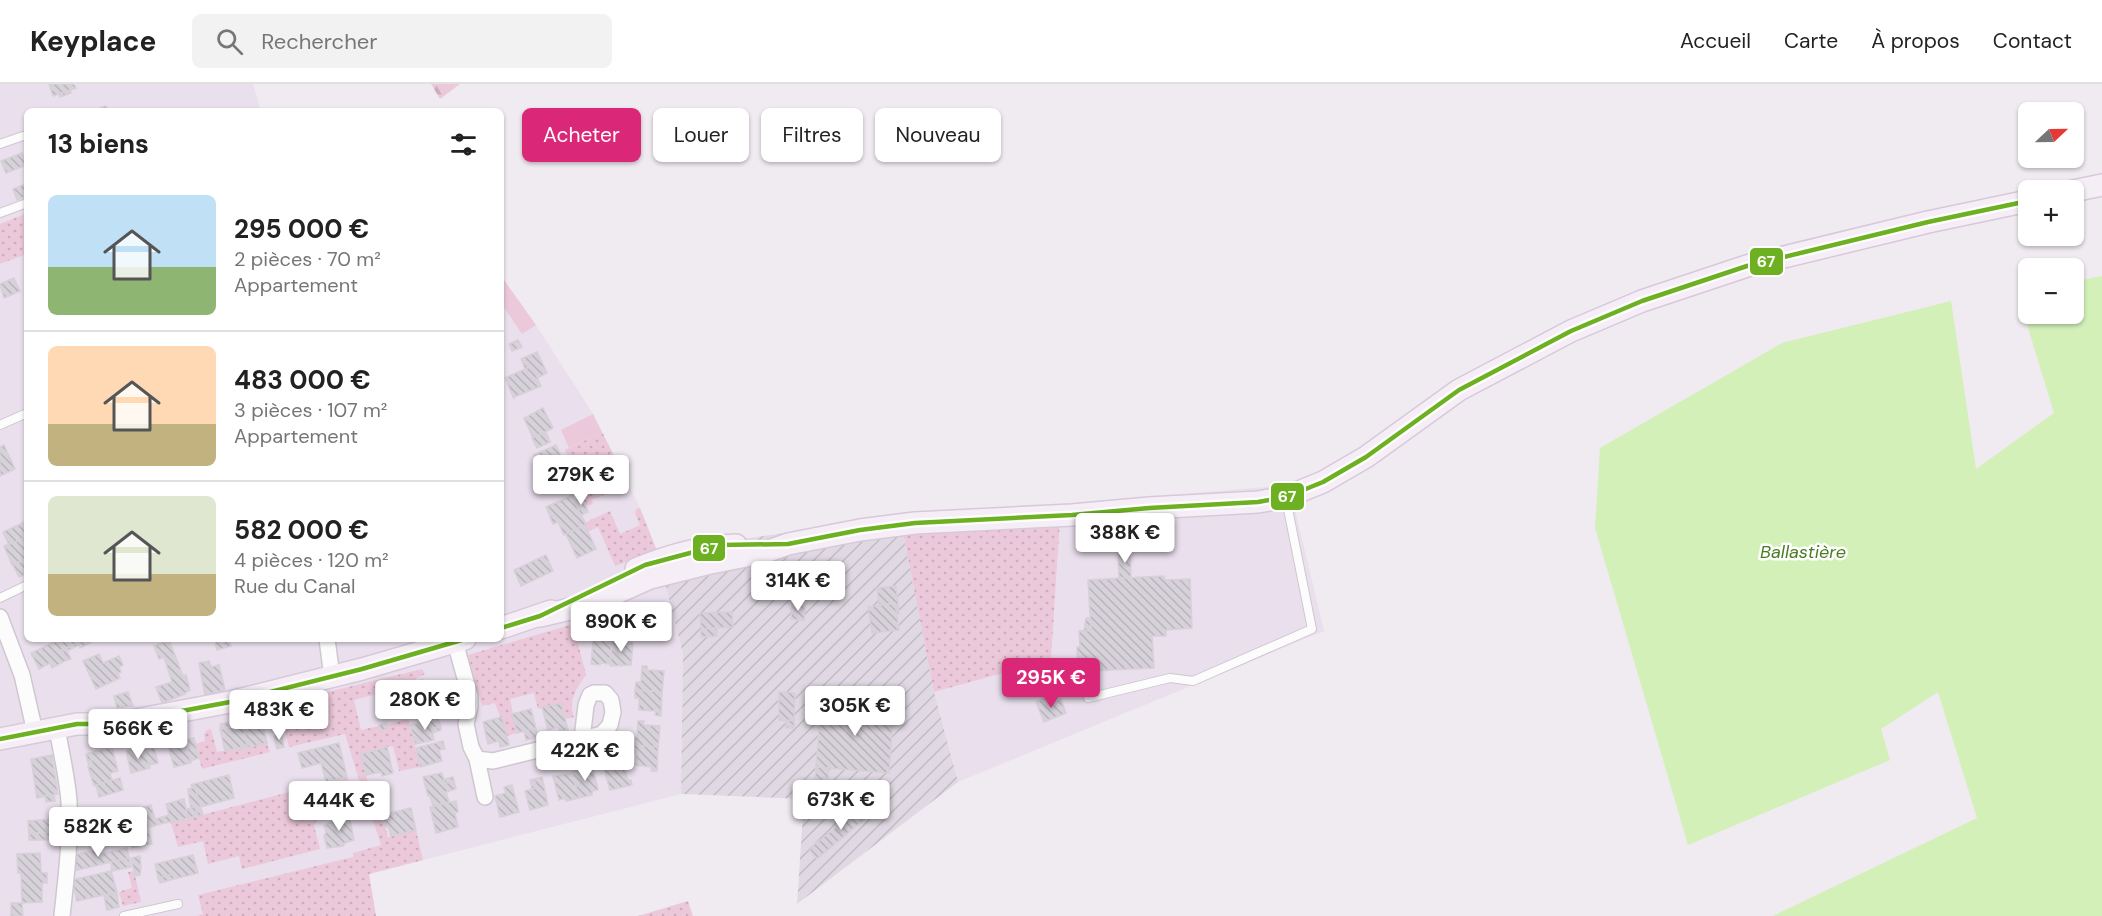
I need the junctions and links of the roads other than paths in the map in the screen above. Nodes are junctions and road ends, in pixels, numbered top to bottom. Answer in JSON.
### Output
{"nodes":[{"id":1,"x":24,"y":136,"type":"edge"},
{"id":2,"x":0,"y":144,"type":"edge"},
{"id":3,"x":2102,"y":185,"type":"edge"},
{"id":4,"x":2084,"y":189,"type":"edge"},
{"id":5,"x":2018,"y":203,"type":"edge"},
{"id":6,"x":24,"y":204,"type":"edge"},
{"id":7,"x":0,"y":213,"type":"edge"},
{"id":8,"x":24,"y":414,"type":"edge"},
{"id":9,"x":0,"y":425,"type":"edge"},
{"id":10,"x":1286,"y":497,"type":"junction"},
{"id":11,"x":24,"y":586,"type":"edge"},
{"id":12,"x":0,"y":598,"type":"edge"},
{"id":13,"x":0,"y":617,"type":"edge"},
{"id":14,"x":504,"y":627,"type":"edge"},
{"id":15,"x":327,"y":642,"type":"edge"},
{"id":16,"x":456,"y":642,"type":"edge"},
{"id":17,"x":460,"y":642,"type":"edge"},
{"id":18,"x":332,"y":677,"type":"junction"},
{"id":19,"x":1088,"y":698,"type":"dead end"},
{"id":20,"x":57,"y":728,"type":"junction"},
{"id":21,"x":35,"y":732,"type":"junction"},
{"id":22,"x":0,"y":739,"type":"edge"},
{"id":23,"x":582,"y":739,"type":"dead end"},
{"id":24,"x":477,"y":759,"type":"junction"},
{"id":25,"x":485,"y":797,"type":"dead end"},
{"id":26,"x":178,"y":904,"type":"dead end"},
{"id":27,"x":62,"y":916,"type":"edge"},
{"id":28,"x":124,"y":916,"type":"edge"}],
"edges":[{"from":1,"to":2,"type":"lane"},
{"from":3,"to":4,"type":"main road"},
{"from":5,"to":10,"type":"main road"},
{"from":6,"to":7,"type":"lane"},
{"from":8,"to":9,"type":"lane"},
{"from":10,"to":14,"type":"main road"},
{"from":10,"to":19,"type":"lane"},
{"from":11,"to":12,"type":"lane"},
{"from":13,"to":21,"type":"street"},
{"from":15,"to":18,"type":"street"},
{"from":16,"to":18,"type":"main road"},
{"from":17,"to":24,"type":"street"},
{"from":18,"to":20,"type":"main road"},
{"from":20,"to":21,"type":"main road"},
{"from":20,"to":27,"type":"street"},
{"from":21,"to":22,"type":"main road"},
{"from":23,"to":24,"type":"street"},
{"from":24,"to":25,"type":"street"},
{"from":26,"to":28,"type":"lane"}]}
